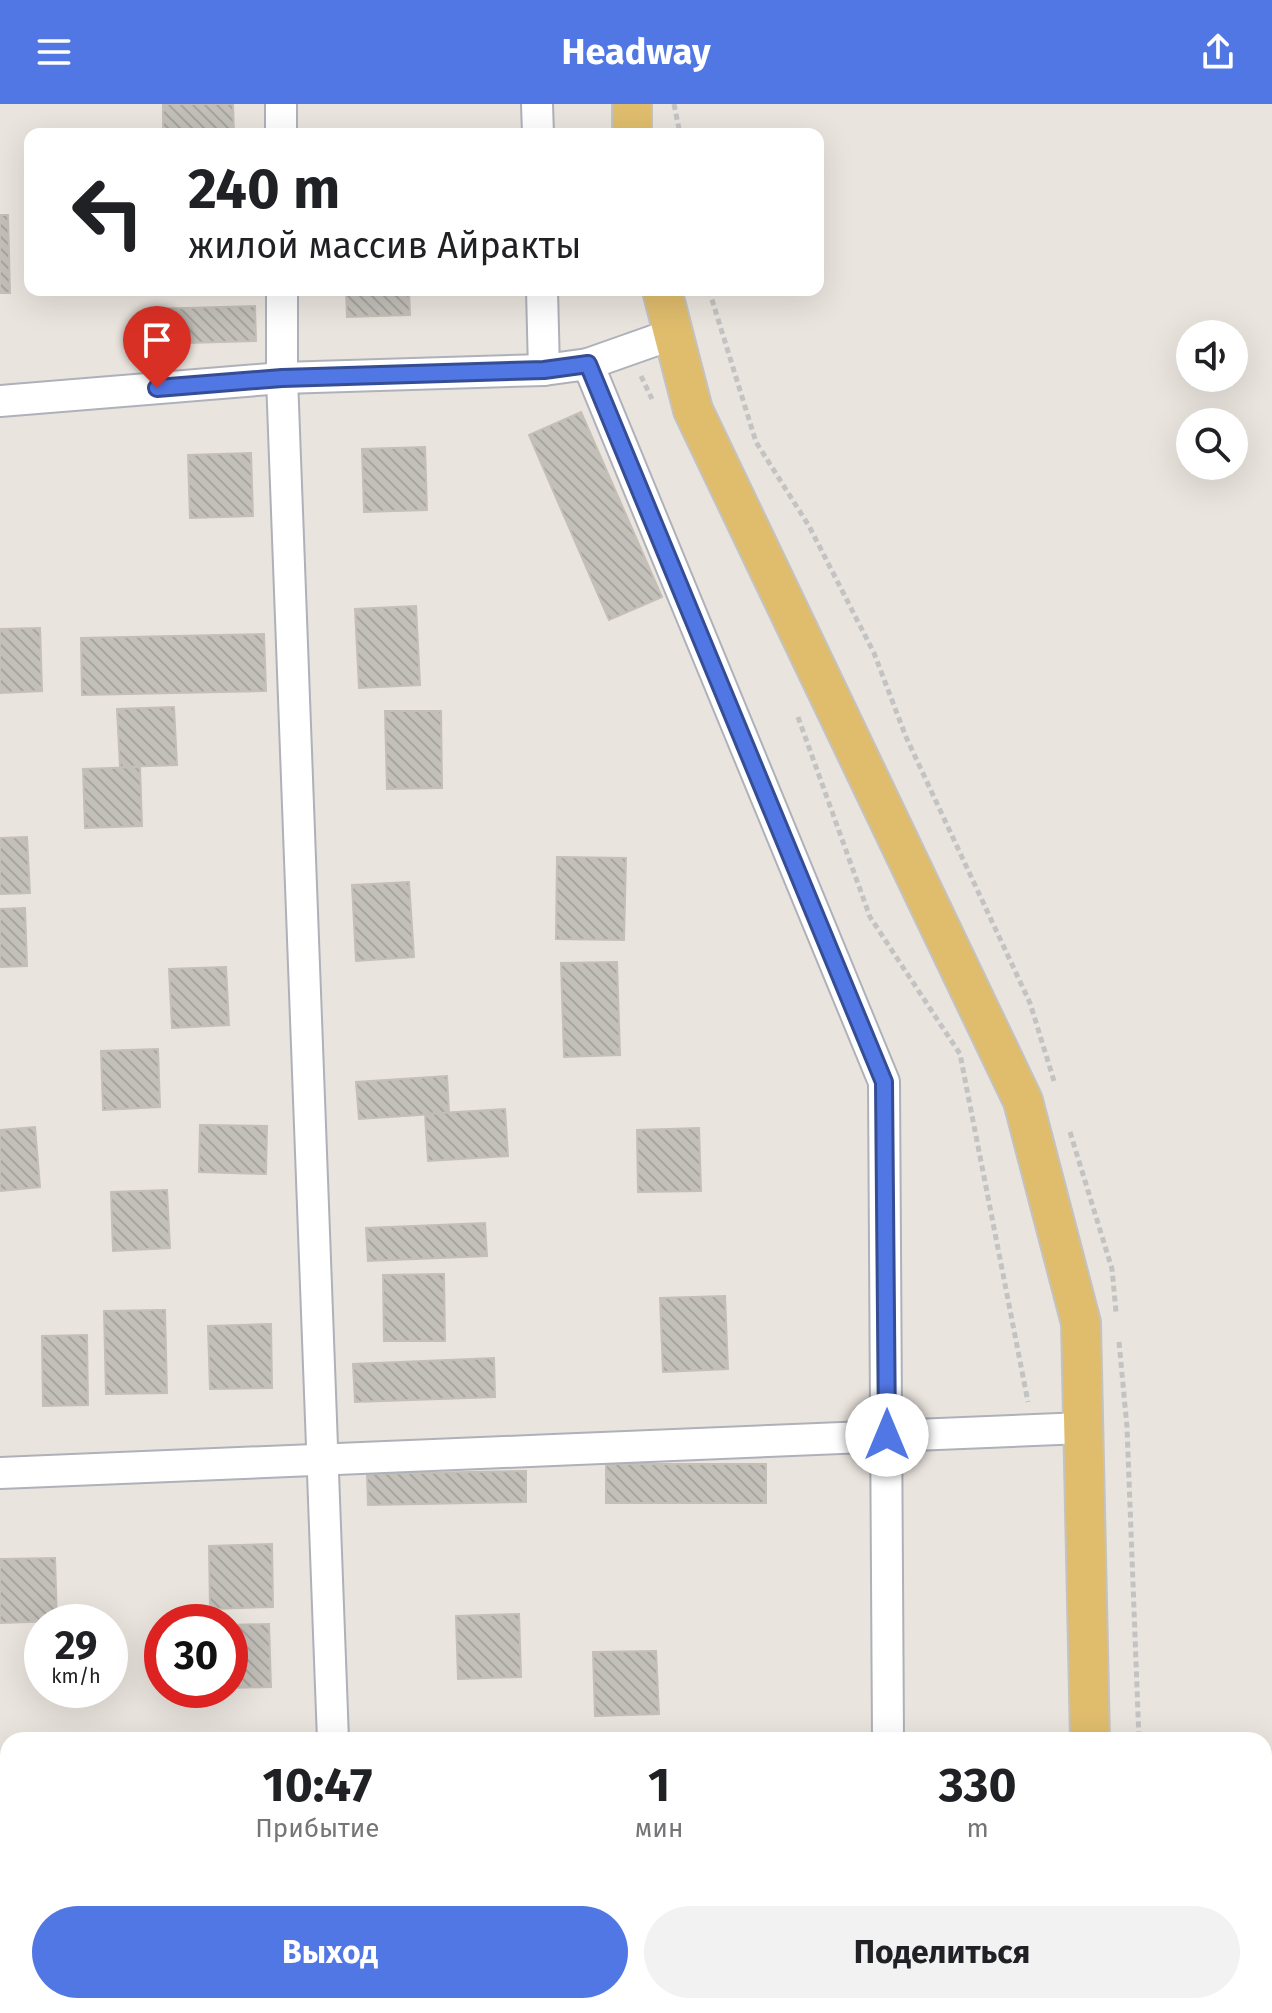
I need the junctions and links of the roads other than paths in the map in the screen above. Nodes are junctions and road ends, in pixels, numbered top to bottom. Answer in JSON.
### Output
{"nodes":[{"id":1,"x":281,"y":104,"type":"edge"},
{"id":2,"x":537,"y":104,"type":"edge"},
{"id":3,"x":632,"y":104,"type":"edge"},
{"id":4,"x":281,"y":128,"type":"edge"},
{"id":5,"x":538,"y":128,"type":"edge"},
{"id":6,"x":632,"y":128,"type":"edge"},
{"id":7,"x":282,"y":296,"type":"edge"},
{"id":8,"x":542,"y":296,"type":"edge"},
{"id":9,"x":664,"y":296,"type":"edge"},
{"id":10,"x":673,"y":334,"type":"junction"},
{"id":11,"x":588,"y":364,"type":"junction"},
{"id":12,"x":544,"y":370,"type":"junction"},
{"id":13,"x":282,"y":378,"type":"junction"},
{"id":14,"x":0,"y":401,"type":"edge"},
{"id":15,"x":1083,"y":1428,"type":"junction"},
{"id":16,"x":887,"y":1435,"type":"junction"},
{"id":17,"x":323,"y":1461,"type":"junction"},
{"id":18,"x":0,"y":1473,"type":"edge"},
{"id":19,"x":333,"y":1732,"type":"edge"},
{"id":20,"x":888,"y":1732,"type":"edge"},
{"id":21,"x":1090,"y":1732,"type":"edge"}],
"edges":[{"from":1,"to":4,"type":"street"},
{"from":2,"to":5,"type":"street"},
{"from":3,"to":6,"type":"main road"},
{"from":7,"to":13,"type":"street"},
{"from":8,"to":12,"type":"street"},
{"from":9,"to":10,"type":"main road"},
{"from":10,"to":11,"type":"street"},
{"from":10,"to":15,"type":"main road"},
{"from":11,"to":12,"type":"street"},
{"from":11,"to":16,"type":"street"},
{"from":12,"to":13,"type":"street"},
{"from":13,"to":14,"type":"street"},
{"from":13,"to":17,"type":"street"},
{"from":15,"to":16,"type":"street"},
{"from":15,"to":21,"type":"main road"},
{"from":16,"to":17,"type":"street"},
{"from":16,"to":20,"type":"street"},
{"from":17,"to":18,"type":"street"},
{"from":17,"to":19,"type":"street"}]}
